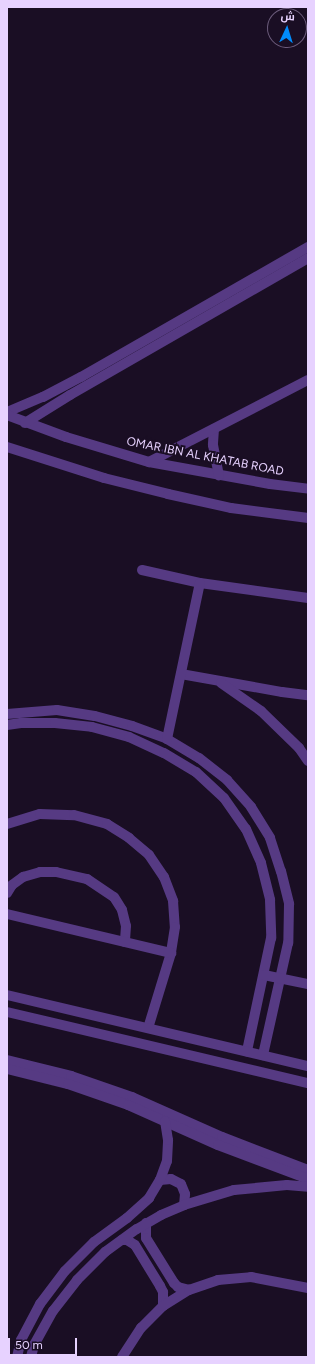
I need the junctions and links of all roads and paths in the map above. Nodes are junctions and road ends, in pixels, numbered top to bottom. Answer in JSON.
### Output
{"nodes":[{"id":1,"x":308,"y":247,"type":"edge"},
{"id":2,"x":308,"y":258,"type":"edge"},
{"id":3,"x":308,"y":380,"type":"edge"},
{"id":4,"x":7,"y":412,"type":"edge"},
{"id":5,"x":7,"y":415,"type":"edge"},
{"id":6,"x":25,"y":422,"type":"junction"},
{"id":7,"x":214,"y":429,"type":"junction"},
{"id":8,"x":7,"y":447,"type":"edge"},
{"id":9,"x":149,"y":462,"type":"junction"},
{"id":10,"x":219,"y":475,"type":"junction"},
{"id":11,"x":308,"y":489,"type":"edge"},
{"id":12,"x":308,"y":518,"type":"edge"},
{"id":13,"x":142,"y":570,"type":"dead end"},
{"id":14,"x":200,"y":584,"type":"junction"},
{"id":15,"x":308,"y":598,"type":"edge"},
{"id":16,"x":181,"y":674,"type":"junction"},
{"id":17,"x":218,"y":681,"type":"junction"},
{"id":18,"x":308,"y":695,"type":"edge"},
{"id":19,"x":7,"y":714,"type":"edge"},
{"id":20,"x":7,"y":725,"type":"edge"},
{"id":21,"x":167,"y":739,"type":"junction"},
{"id":22,"x":308,"y":761,"type":"edge"},
{"id":23,"x":7,"y":824,"type":"edge"},
{"id":24,"x":7,"y":893,"type":"edge"},
{"id":25,"x":7,"y":914,"type":"edge"},
{"id":26,"x":125,"y":942,"type":"junction"},
{"id":27,"x":171,"y":953,"type":"junction"},
{"id":28,"x":264,"y":975,"type":"junction"},
{"id":29,"x":281,"y":979,"type":"junction"},
{"id":30,"x":308,"y":984,"type":"edge"},
{"id":31,"x":7,"y":995,"type":"edge"},
{"id":32,"x":7,"y":1012,"type":"edge"},
{"id":33,"x":148,"y":1028,"type":"junction"},
{"id":34,"x":247,"y":1051,"type":"junction"},
{"id":35,"x":263,"y":1055,"type":"junction"},
{"id":36,"x":7,"y":1060,"type":"edge"},
{"id":37,"x":308,"y":1066,"type":"edge"},
{"id":38,"x":7,"y":1069,"type":"edge"},
{"id":39,"x":308,"y":1084,"type":"edge"},
{"id":40,"x":165,"y":1121,"type":"junction"},
{"id":41,"x":308,"y":1170,"type":"edge"},
{"id":42,"x":308,"y":1179,"type":"edge"},
{"id":43,"x":160,"y":1180,"type":"junction"},
{"id":44,"x":308,"y":1187,"type":"edge"},
{"id":45,"x":184,"y":1205,"type":"junction"},
{"id":46,"x":146,"y":1223,"type":"junction"},
{"id":47,"x":122,"y":1240,"type":"junction"},
{"id":48,"x":308,"y":1288,"type":"edge"},
{"id":49,"x":189,"y":1290,"type":"junction"},
{"id":50,"x":163,"y":1306,"type":"junction"},
{"id":51,"x":17,"y":1357,"type":"edge"},
{"id":52,"x":31,"y":1357,"type":"edge"},
{"id":53,"x":122,"y":1357,"type":"edge"}],
"edges":[{"from":1,"to":4,"type":"street"},
{"from":2,"to":6,"type":"street"},
{"from":3,"to":7,"type":"street"},
{"from":5,"to":6,"type":"street","name":"OMAR IBN AL KHATAB ROAD"},
{"from":6,"to":9,"type":"street","name":"OMAR IBN AL KHATAB ROAD"},
{"from":7,"to":9,"type":"street"},
{"from":7,"to":10,"type":"street"},
{"from":8,"to":12,"type":"street"},
{"from":9,"to":10,"type":"street","name":"OMAR IBN AL KHATAB ROAD"},
{"from":10,"to":11,"type":"street","name":"OMAR IBN AL KHATAB ROAD"},
{"from":13,"to":14,"type":"street"},
{"from":14,"to":15,"type":"street"},
{"from":14,"to":16,"type":"street"},
{"from":16,"to":17,"type":"street"},
{"from":16,"to":21,"type":"street"},
{"from":17,"to":18,"type":"street"},
{"from":17,"to":22,"type":"street"},
{"from":19,"to":21,"type":"street"},
{"from":20,"to":28,"type":"street"},
{"from":21,"to":29,"type":"street"},
{"from":23,"to":27,"type":"street"},
{"from":24,"to":26,"type":"street"},
{"from":25,"to":26,"type":"street"},
{"from":26,"to":27,"type":"street"},
{"from":27,"to":33,"type":"street"},
{"from":28,"to":29,"type":"street"},
{"from":28,"to":34,"type":"street"},
{"from":29,"to":30,"type":"street"},
{"from":29,"to":35,"type":"street"},
{"from":31,"to":33,"type":"street"},
{"from":32,"to":39,"type":"street"},
{"from":33,"to":34,"type":"street"},
{"from":34,"to":35,"type":"street"},
{"from":35,"to":37,"type":"street"},
{"from":36,"to":41,"type":"street"},
{"from":38,"to":40,"type":"street"},
{"from":40,"to":42,"type":"street"},
{"from":40,"to":43,"type":"street"},
{"from":43,"to":45,"type":"street"},
{"from":43,"to":51,"type":"street"},
{"from":44,"to":45,"type":"street"},
{"from":45,"to":46,"type":"street"},
{"from":46,"to":47,"type":"street"},
{"from":46,"to":49,"type":"street"},
{"from":47,"to":50,"type":"street"},
{"from":47,"to":52,"type":"street"},
{"from":48,"to":49,"type":"street"},
{"from":49,"to":50,"type":"street"},
{"from":50,"to":53,"type":"street"}]}
